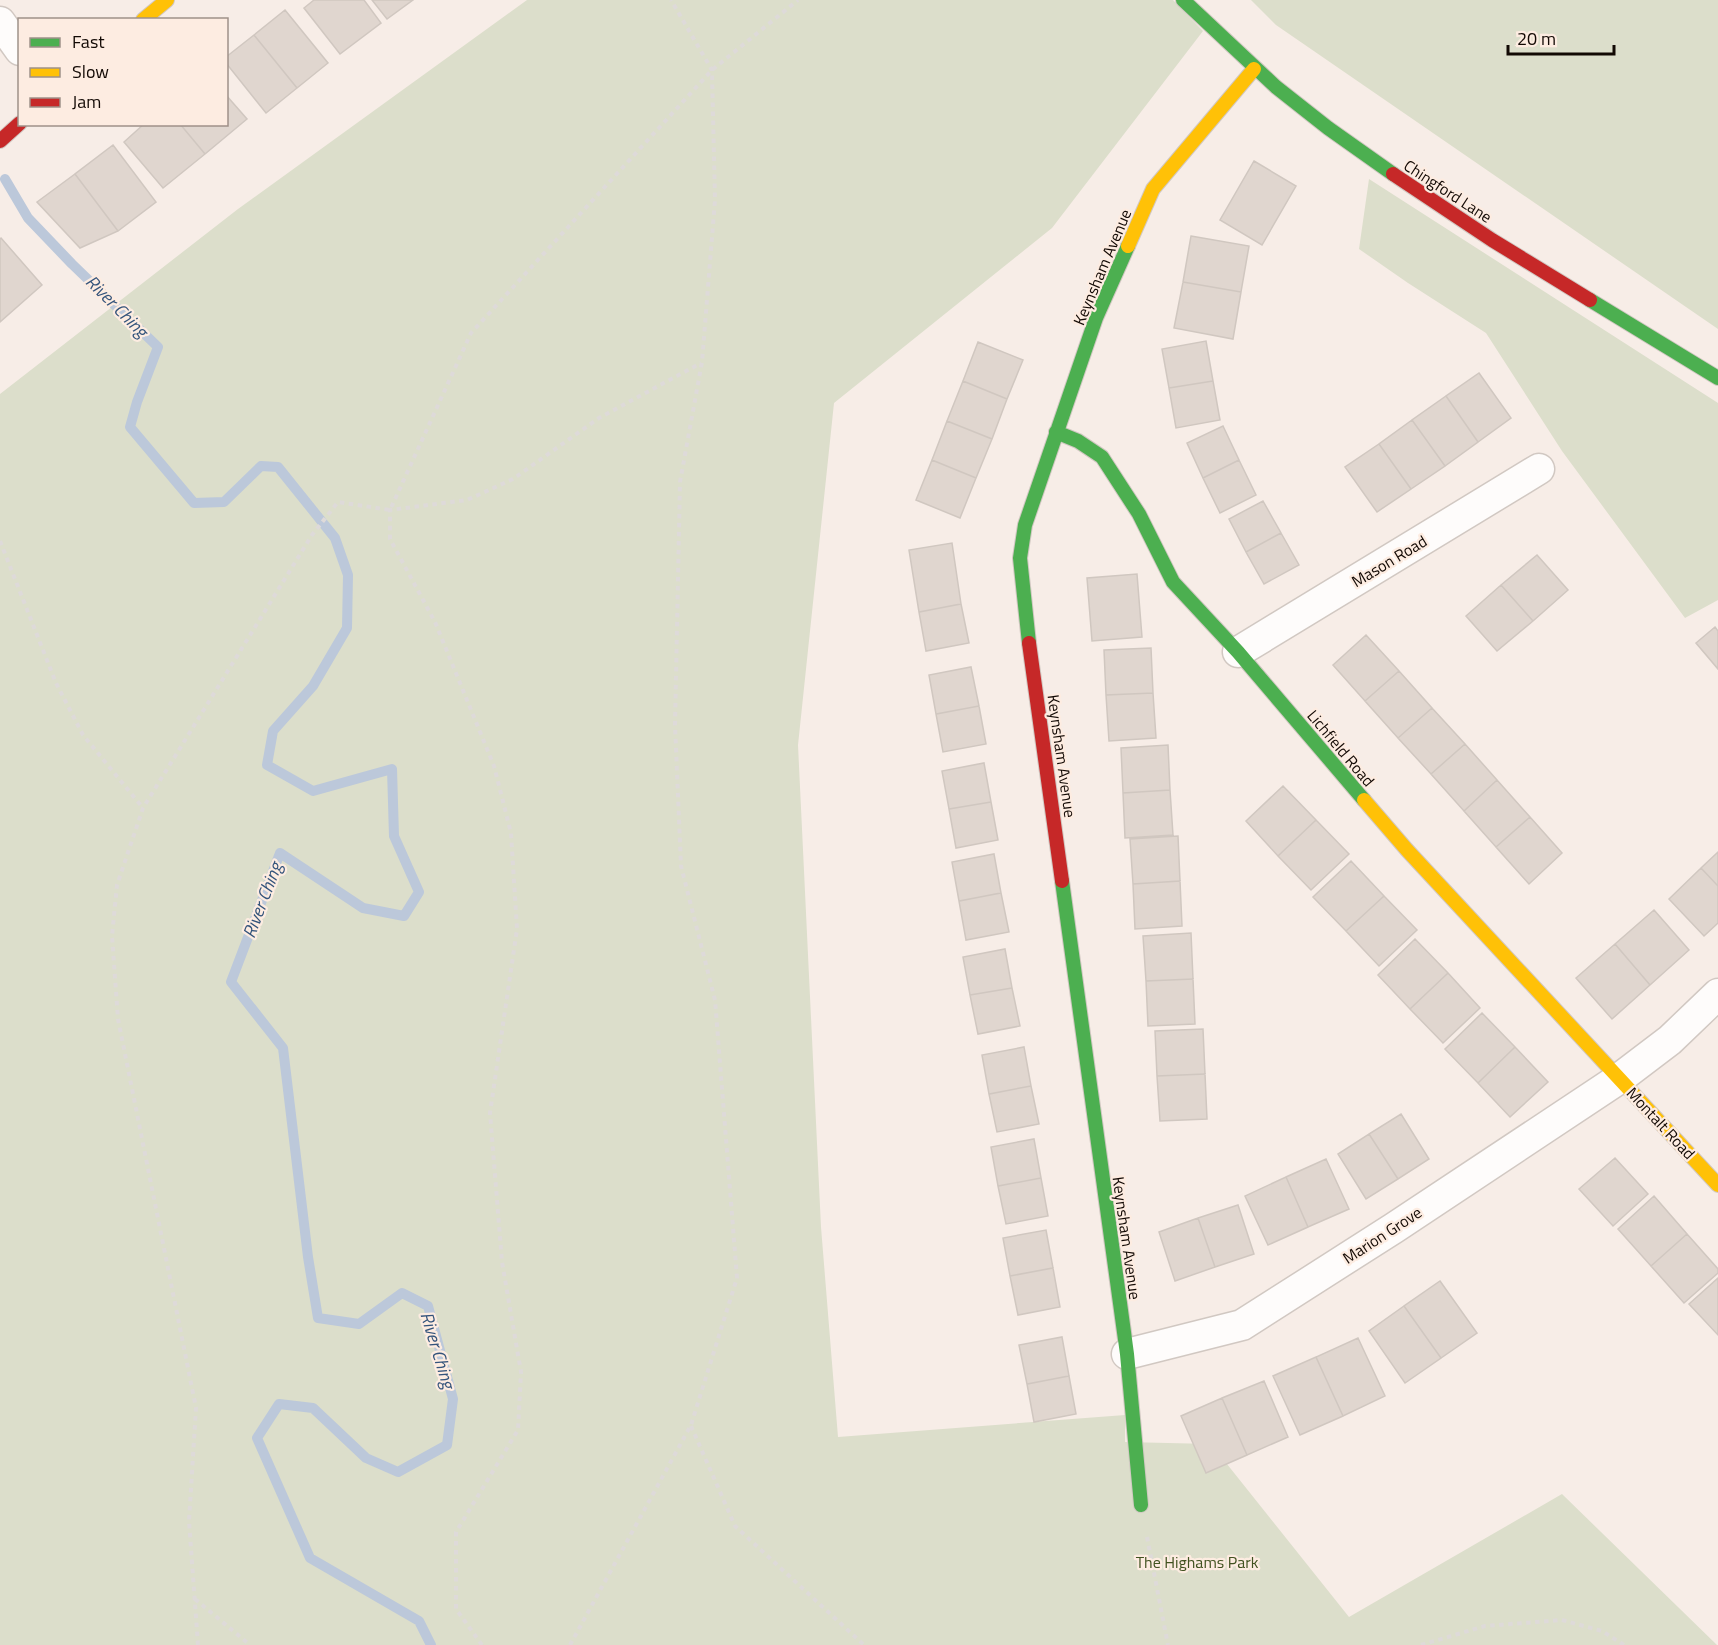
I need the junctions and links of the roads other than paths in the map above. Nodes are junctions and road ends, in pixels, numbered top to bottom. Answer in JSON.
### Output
{"nodes":[{"id":1,"x":167,"y":0,"type":"edge"},
{"id":2,"x":1183,"y":0,"type":"edge"},
{"id":3,"x":145,"y":18,"type":"edge"},
{"id":4,"x":0,"y":22,"type":"edge"},
{"id":5,"x":18,"y":47,"type":"edge"},
{"id":6,"x":1254,"y":69,"type":"junction"},
{"id":7,"x":18,"y":125,"type":"edge"},
{"id":8,"x":0,"y":141,"type":"edge"},
{"id":9,"x":1718,"y":378,"type":"edge"},
{"id":10,"x":1056,"y":432,"type":"junction"},
{"id":11,"x":1539,"y":469,"type":"dead end"},
{"id":12,"x":1238,"y":652,"type":"junction"},
{"id":13,"x":1718,"y":994,"type":"edge"},
{"id":14,"x":1620,"y":1078,"type":"junction"},
{"id":15,"x":1718,"y":1185,"type":"edge"},
{"id":16,"x":1127,"y":1354,"type":"junction"},
{"id":17,"x":1141,"y":1505,"type":"road end"}],
"edges":[{"from":1,"to":3,"type":"street"},
{"from":2,"to":6,"type":"street","name":"Chingford Lane"},
{"from":4,"to":5,"type":"street"},
{"from":6,"to":9,"type":"street","name":"Chingford Lane"},
{"from":6,"to":10,"type":"street","name":"Keynsham Avenue"},
{"from":7,"to":8,"type":"street"},
{"from":10,"to":12,"type":"street","name":"Lichfield Road"},
{"from":10,"to":16,"type":"street","name":"Keynsham Avenue"},
{"from":11,"to":12,"type":"street","name":"Mason Road"},
{"from":12,"to":14,"type":"street","name":"Lichfield Road"},
{"from":13,"to":14,"type":"street","name":"Montalt Road"},
{"from":14,"to":15,"type":"street","name":"Montalt Road"},
{"from":14,"to":16,"type":"street","name":"Marion Grove"},
{"from":16,"to":17,"type":"street","name":"Keynsham Avenue"}]}
